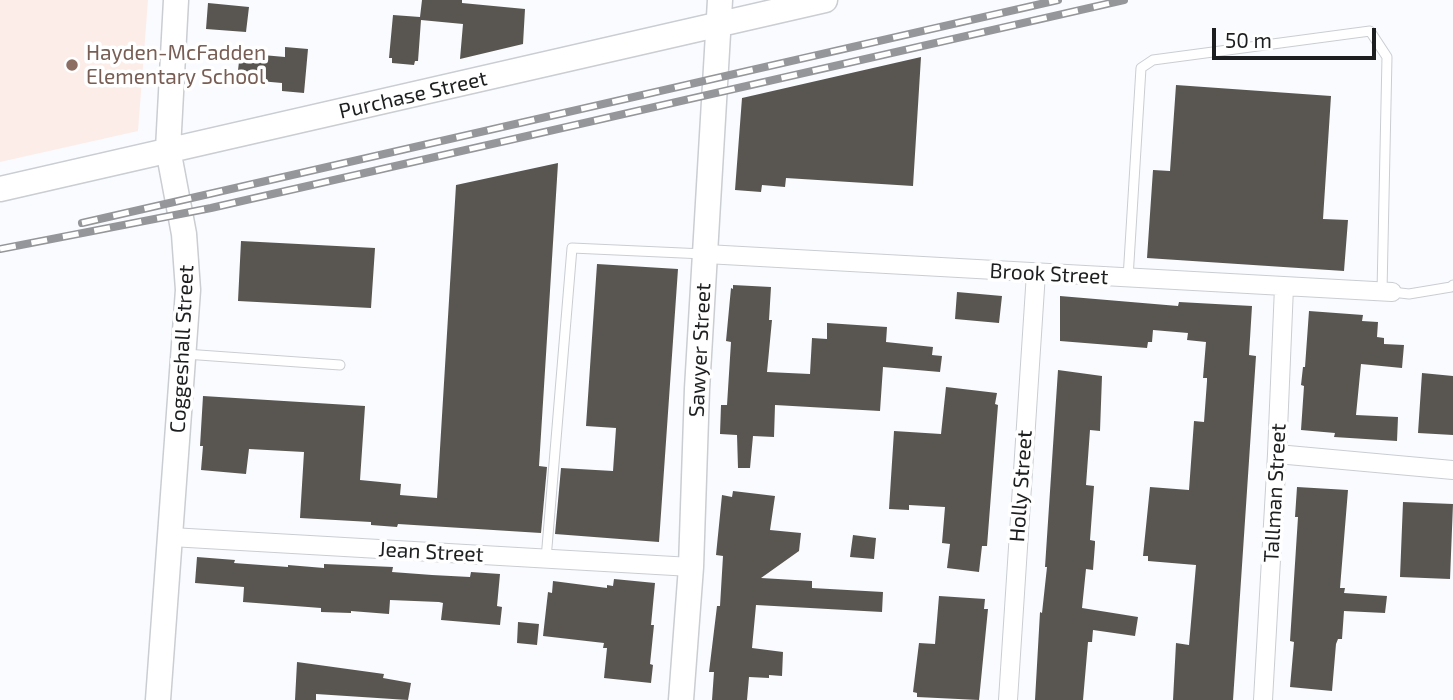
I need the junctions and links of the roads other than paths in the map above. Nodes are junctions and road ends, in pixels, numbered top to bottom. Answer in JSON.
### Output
{"nodes":[{"id":1,"x":176,"y":0,"type":"edge"},
{"id":2,"x":720,"y":0,"type":"edge"},
{"id":3,"x":825,"y":0,"type":"edge"},
{"id":4,"x":719,"y":25,"type":"junction"},
{"id":5,"x":168,"y":149,"type":"junction"},
{"id":6,"x":0,"y":189,"type":"edge"},
{"id":7,"x":706,"y":254,"type":"junction"},
{"id":8,"x":1036,"y":273,"type":"junction"},
{"id":9,"x":1128,"y":278,"type":"junction"},
{"id":10,"x":1453,"y":285,"type":"edge"},
{"id":11,"x":1284,"y":287,"type":"junction"},
{"id":12,"x":1387,"y":292,"type":"junction"},
{"id":13,"x":184,"y":354,"type":"junction"},
{"id":14,"x":340,"y":365,"type":"dead end"},
{"id":15,"x":1277,"y":454,"type":"junction"},
{"id":16,"x":1453,"y":470,"type":"edge"},
{"id":17,"x":171,"y":537,"type":"junction"},
{"id":18,"x":546,"y":559,"type":"junction"},
{"id":19,"x":691,"y":567,"type":"junction"},
{"id":20,"x":158,"y":700,"type":"edge"},
{"id":21,"x":681,"y":700,"type":"edge"},
{"id":22,"x":1007,"y":700,"type":"edge"},
{"id":23,"x":1263,"y":700,"type":"edge"}],
"edges":[{"from":1,"to":5,"type":"street","name":"Coggeshall Street"},
{"from":2,"to":4,"type":"street","name":"Sawyer Street"},
{"from":3,"to":4,"type":"street","name":"Purchase Street"},
{"from":4,"to":5,"type":"street","name":"Purchase Street"},
{"from":4,"to":7,"type":"street","name":"Sawyer Street"},
{"from":5,"to":6,"type":"street","name":"Purchase Street"},
{"from":5,"to":13,"type":"street","name":"Coggeshall Street"},
{"from":7,"to":8,"type":"street","name":"Brook Street"},
{"from":7,"to":18,"type":"lane"},
{"from":7,"to":19,"type":"street","name":"Sawyer Street"},
{"from":8,"to":9,"type":"street","name":"Brook Street"},
{"from":8,"to":22,"type":"street","name":"Holly Street"},
{"from":9,"to":11,"type":"street","name":"Brook Street"},
{"from":9,"to":12,"type":"lane"},
{"from":10,"to":12,"type":"lane"},
{"from":11,"to":12,"type":"street","name":"Brook Street"},
{"from":11,"to":15,"type":"street","name":"Tallman Street"},
{"from":13,"to":14,"type":"lane"},
{"from":13,"to":17,"type":"street","name":"Coggeshall Street"},
{"from":15,"to":16,"type":"street"},
{"from":15,"to":23,"type":"street","name":"Tallman Street"},
{"from":17,"to":18,"type":"street","name":"Jean Street"},
{"from":17,"to":20,"type":"street","name":"Coggeshall Street"},
{"from":18,"to":19,"type":"street","name":"Jean Street"},
{"from":19,"to":21,"type":"street","name":"Sawyer Street"}]}
